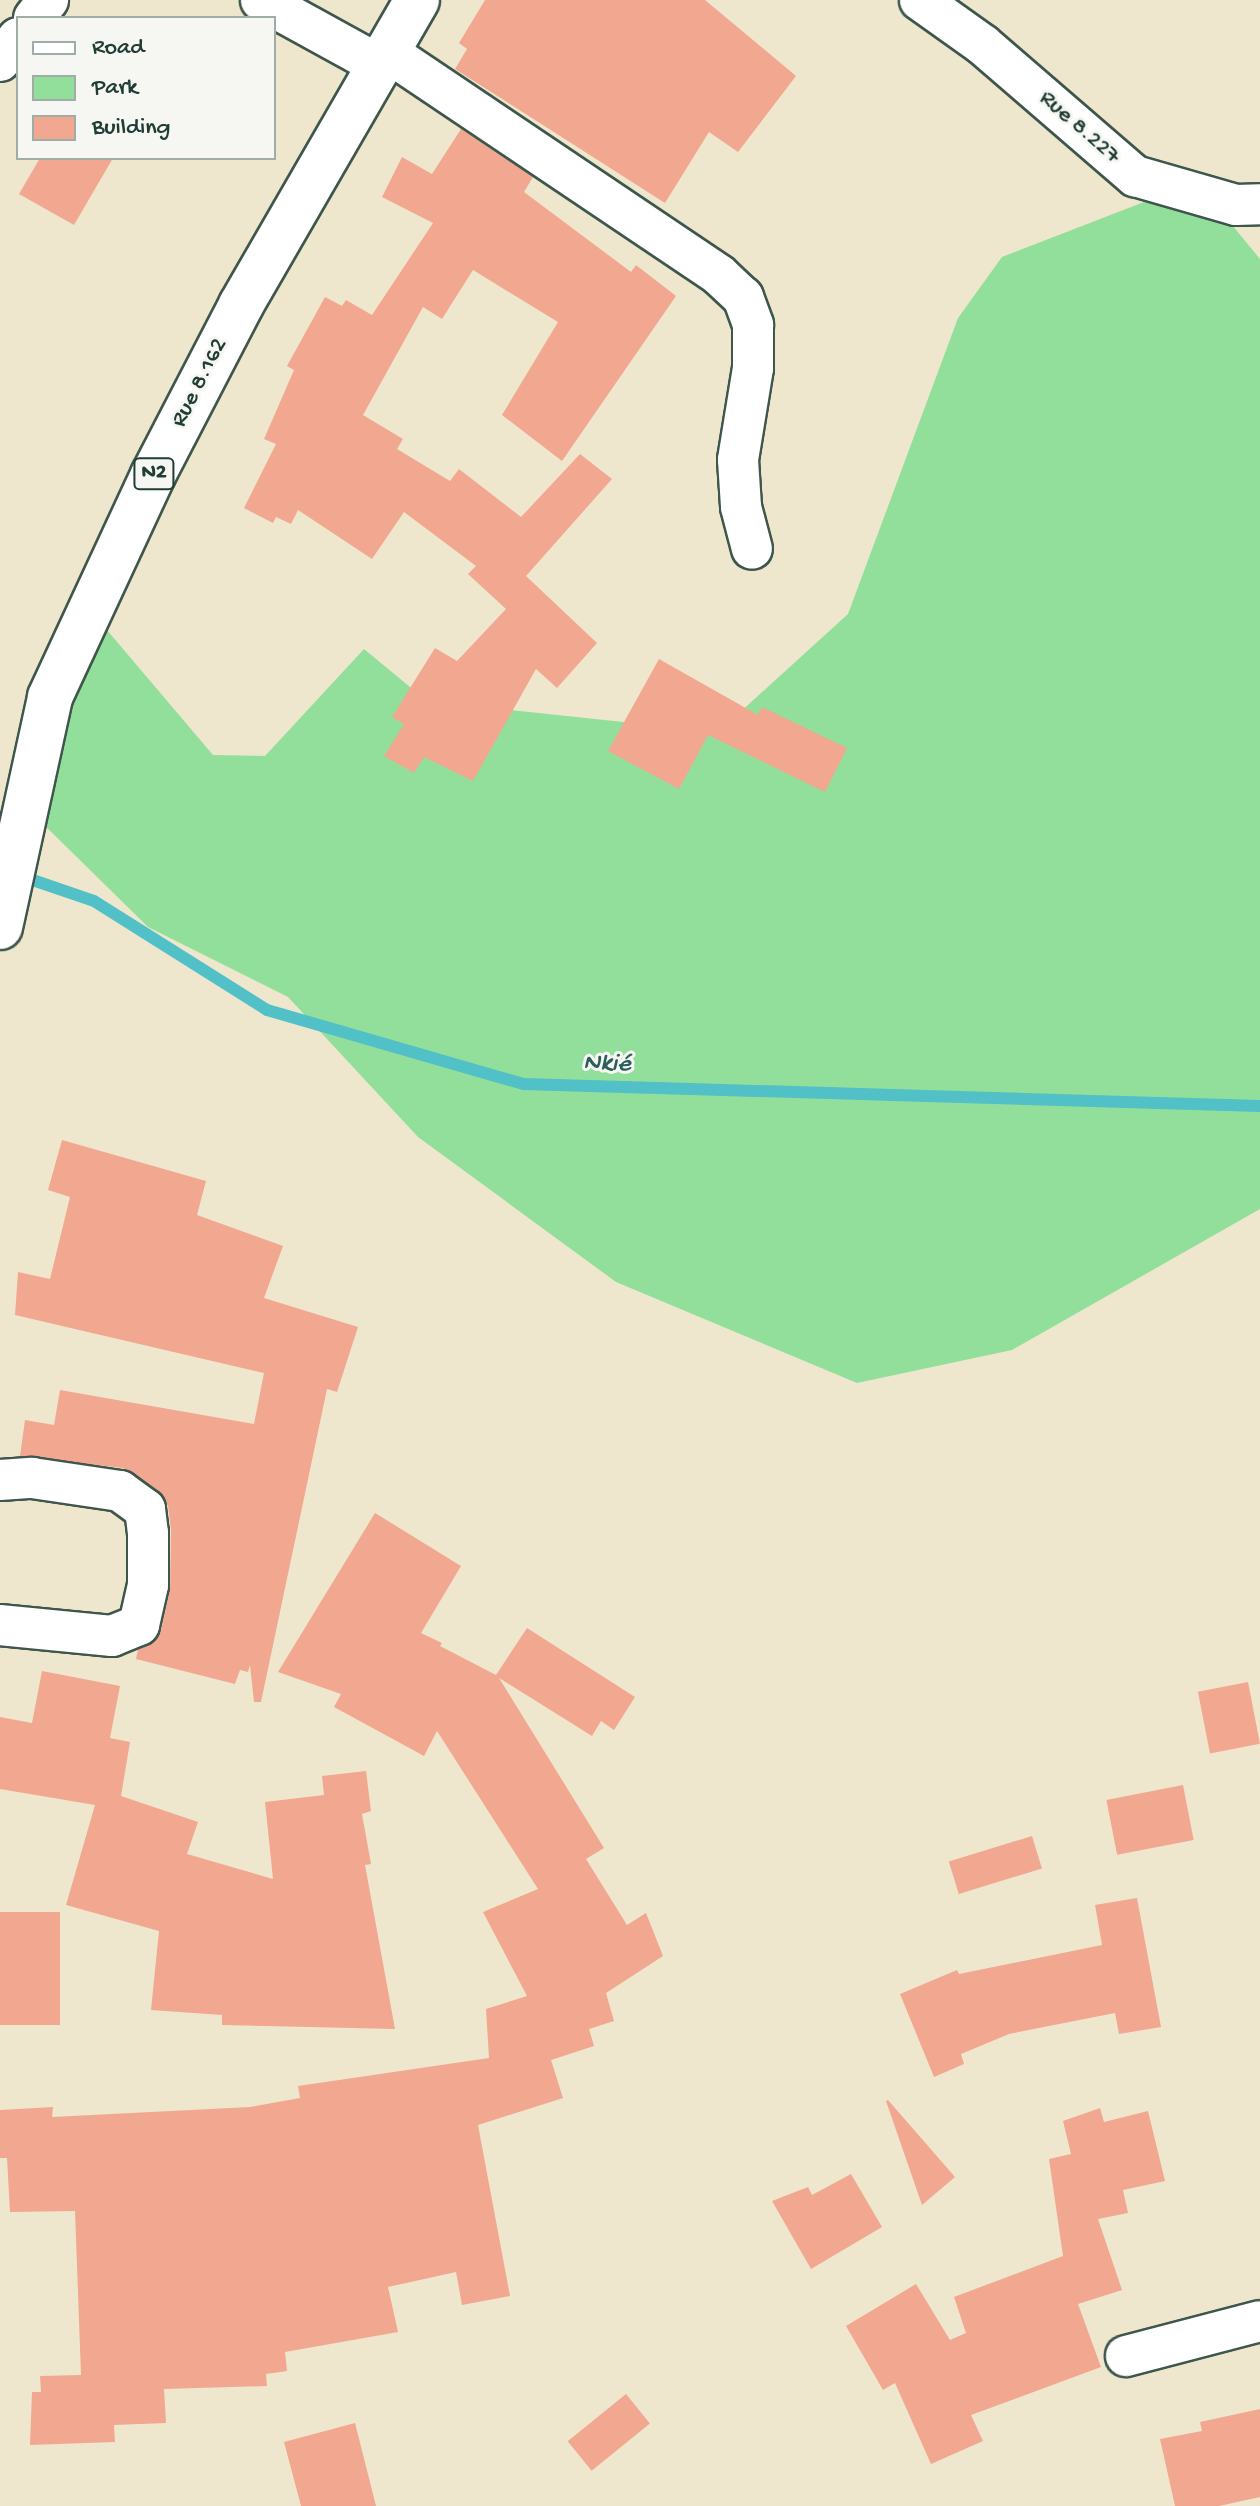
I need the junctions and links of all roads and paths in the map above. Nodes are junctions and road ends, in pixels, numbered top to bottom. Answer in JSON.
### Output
{"nodes":[{"id":1,"x":48,"y":0,"type":"edge"},
{"id":2,"x":261,"y":0,"type":"edge"},
{"id":3,"x":417,"y":0,"type":"edge"},
{"id":4,"x":920,"y":0,"type":"edge"},
{"id":5,"x":36,"y":16,"type":"edge"},
{"id":6,"x":16,"y":41,"type":"edge"},
{"id":7,"x":382,"y":58,"type":"junction"},
{"id":8,"x":0,"y":61,"type":"edge"},
{"id":9,"x":1260,"y":204,"type":"edge"},
{"id":10,"x":752,"y":549,"type":"dead end"},
{"id":11,"x":0,"y":927,"type":"edge"},
{"id":12,"x":0,"y":1480,"type":"edge"},
{"id":13,"x":0,"y":1625,"type":"edge"},
{"id":14,"x":1260,"y":2321,"type":"edge"},
{"id":15,"x":1126,"y":2356,"type":"dead end"}],
"edges":[{"from":1,"to":5,"type":"street"},
{"from":2,"to":7,"type":"street"},
{"from":3,"to":7,"type":"highway","name":"Rue 8.162","number":"N2"},
{"from":4,"to":9,"type":"street","name":"Rue 8.227"},
{"from":6,"to":8,"type":"street"},
{"from":7,"to":10,"type":"street"},
{"from":7,"to":11,"type":"highway","name":"Rue 8.162","number":"N2"},
{"from":12,"to":13,"type":"street"},
{"from":14,"to":15,"type":"street"}]}
